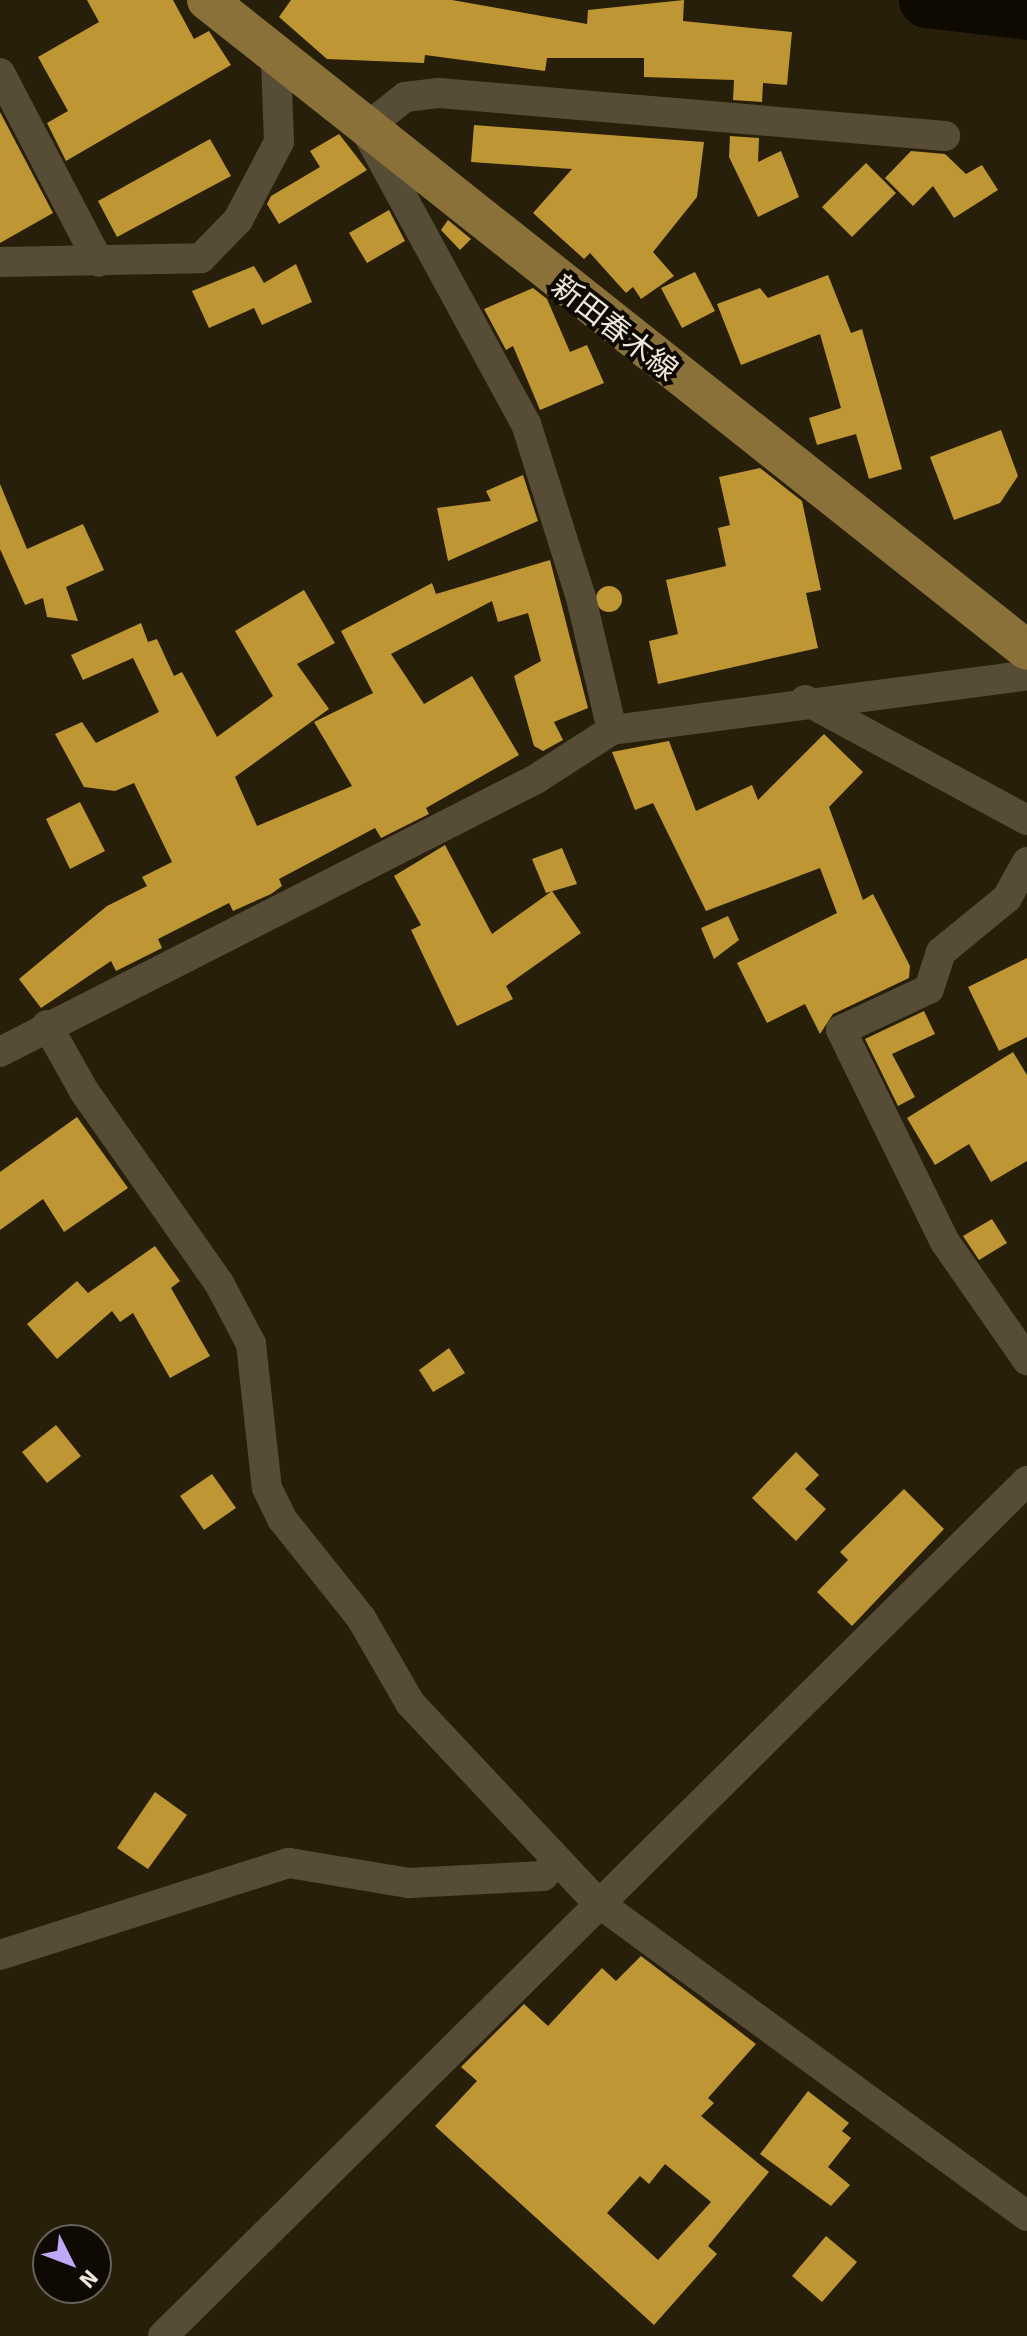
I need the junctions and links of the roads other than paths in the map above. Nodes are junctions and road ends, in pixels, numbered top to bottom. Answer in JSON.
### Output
{"nodes":[{"id":1,"x":207,"y":0,"type":"edge"},
{"id":2,"x":276,"y":61,"type":"junction"},
{"id":3,"x":0,"y":73,"type":"edge"},
{"id":4,"x":365,"y":129,"type":"junction"},
{"id":5,"x":945,"y":136,"type":"dead end"},
{"id":6,"x":0,"y":262,"type":"edge"},
{"id":7,"x":99,"y":262,"type":"junction"},
{"id":8,"x":1027,"y":650,"type":"edge"},
{"id":9,"x":1027,"y":675,"type":"edge"},
{"id":10,"x":805,"y":700,"type":"junction"},
{"id":11,"x":612,"y":730,"type":"junction"},
{"id":12,"x":1027,"y":820,"type":"edge"},
{"id":13,"x":1027,"y":862,"type":"edge"},
{"id":14,"x":47,"y":1025,"type":"junction"},
{"id":15,"x":0,"y":1052,"type":"edge"},
{"id":16,"x":1027,"y":1360,"type":"edge"},
{"id":17,"x":1027,"y":1481,"type":"edge"},
{"id":18,"x":557,"y":1861,"type":"junction"},
{"id":19,"x":596,"y":1901,"type":"junction"},
{"id":20,"x":0,"y":1955,"type":"edge"},
{"id":21,"x":1027,"y":2216,"type":"edge"},
{"id":22,"x":163,"y":2336,"type":"edge"}],
"edges":[{"from":1,"to":2,"type":"main road","name":"新田春木線"},
{"from":2,"to":4,"type":"main road","name":"新田春木線"},
{"from":2,"to":7,"type":"street"},
{"from":3,"to":7,"type":"street"},
{"from":4,"to":5,"type":"street"},
{"from":4,"to":8,"type":"main road","name":"新田春木線"},
{"from":4,"to":11,"type":"street"},
{"from":6,"to":7,"type":"street"},
{"from":9,"to":10,"type":"street"},
{"from":10,"to":11,"type":"street"},
{"from":10,"to":12,"type":"street"},
{"from":11,"to":14,"type":"street"},
{"from":13,"to":16,"type":"street"},
{"from":14,"to":15,"type":"street"},
{"from":14,"to":18,"type":"street"},
{"from":17,"to":19,"type":"street"},
{"from":18,"to":19,"type":"street"},
{"from":18,"to":20,"type":"street"},
{"from":19,"to":21,"type":"street"},
{"from":19,"to":22,"type":"street"}]}
